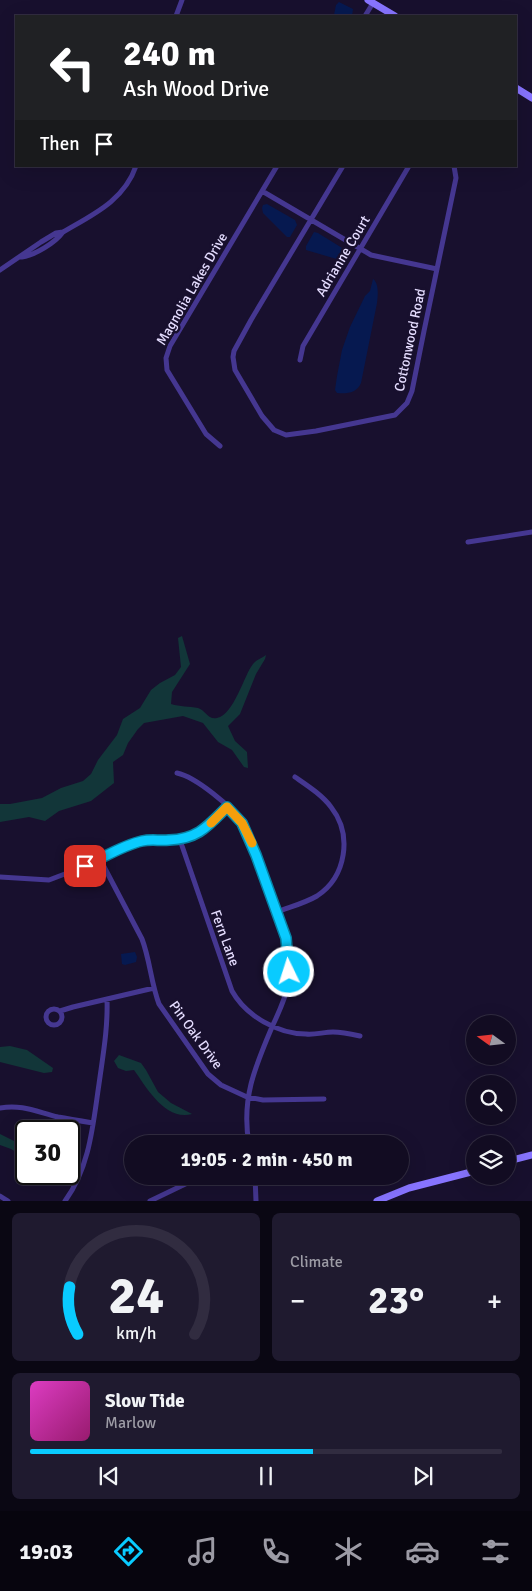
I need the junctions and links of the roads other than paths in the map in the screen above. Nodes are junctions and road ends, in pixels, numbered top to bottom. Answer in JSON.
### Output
{"nodes":[{"id":1,"x":182,"y":0,"type":"edge"},
{"id":2,"x":371,"y":2,"type":"edge"},
{"id":3,"x":176,"y":15,"type":"edge"},
{"id":4,"x":365,"y":15,"type":"edge"},
{"id":5,"x":393,"y":15,"type":"edge"},
{"id":6,"x":517,"y":89,"type":"edge"},
{"id":7,"x":532,"y":98,"type":"edge"},
{"id":8,"x":136,"y":167,"type":"edge"},
{"id":9,"x":276,"y":167,"type":"edge"},
{"id":10,"x":342,"y":167,"type":"edge"},
{"id":11,"x":408,"y":167,"type":"edge"},
{"id":12,"x":454,"y":167,"type":"edge"},
{"id":13,"x":262,"y":191,"type":"junction"},
{"id":14,"x":312,"y":219,"type":"junction"},
{"id":15,"x":360,"y":249,"type":"junction"},
{"id":16,"x":437,"y":269,"type":"junction"},
{"id":17,"x":0,"y":270,"type":"edge"},
{"id":18,"x":300,"y":360,"type":"dead end"},
{"id":19,"x":220,"y":446,"type":"dead end"},
{"id":20,"x":532,"y":532,"type":"edge"},
{"id":21,"x":468,"y":542,"type":"dead end"},
{"id":22,"x":177,"y":773,"type":"dead end"},
{"id":23,"x":295,"y":777,"type":"dead end"},
{"id":24,"x":227,"y":807,"type":"junction"},
{"id":25,"x":180,"y":840,"type":"junction"},
{"id":26,"x":100,"y":859,"type":"junction"},
{"id":27,"x":0,"y":878,"type":"edge"},
{"id":28,"x":277,"y":912,"type":"junction"},
{"id":29,"x":154,"y":988,"type":"junction"},
{"id":30,"x":107,"y":999,"type":"junction"},
{"id":31,"x":60,"y":1011,"type":"dead end"},
{"id":32,"x":273,"y":1026,"type":"junction"},
{"id":33,"x":360,"y":1036,"type":"dead end"},
{"id":34,"x":248,"y":1097,"type":"junction"},
{"id":35,"x":324,"y":1099,"type":"dead end"},
{"id":36,"x":0,"y":1108,"type":"edge"},
{"id":37,"x":93,"y":1123,"type":"junction"},
{"id":38,"x":248,"y":1135,"type":"edge"},
{"id":39,"x":532,"y":1155,"type":"edge"},
{"id":40,"x":516,"y":1160,"type":"edge"},
{"id":41,"x":466,"y":1172,"type":"edge"},
{"id":42,"x":183,"y":1185,"type":"edge"},
{"id":43,"x":255,"y":1185,"type":"edge"},
{"id":44,"x":0,"y":1196,"type":"edge"},
{"id":45,"x":8,"y":1201,"type":"edge"},
{"id":46,"x":65,"y":1201,"type":"edge"},
{"id":47,"x":150,"y":1201,"type":"edge"},
{"id":48,"x":256,"y":1201,"type":"edge"},
{"id":49,"x":377,"y":1201,"type":"edge"}],
"edges":[{"from":1,"to":3,"type":"street"},
{"from":2,"to":4,"type":"street"},
{"from":2,"to":5,"type":"main road"},
{"from":6,"to":7,"type":"main road"},
{"from":8,"to":17,"type":"street"},
{"from":9,"to":13,"type":"street","name":"Magnolia Lakes Drive"},
{"from":10,"to":14,"type":"street","name":"Cottonwood Road"},
{"from":11,"to":15,"type":"street","name":"Adrianne Court"},
{"from":12,"to":16,"type":"street","name":"Cottonwood Road"},
{"from":13,"to":14,"type":"street"},
{"from":13,"to":19,"type":"street","name":"Magnolia Lakes Drive"},
{"from":14,"to":15,"type":"street"},
{"from":14,"to":16,"type":"street","name":"Cottonwood Road"},
{"from":15,"to":16,"type":"street"},
{"from":15,"to":18,"type":"street","name":"Adrianne Court"},
{"from":20,"to":21,"type":"street"},
{"from":22,"to":24,"type":"street"},
{"from":23,"to":28,"type":"street"},
{"from":24,"to":25,"type":"street"},
{"from":24,"to":28,"type":"street"},
{"from":25,"to":26,"type":"street"},
{"from":25,"to":32,"type":"street","name":"Fern Lane"},
{"from":26,"to":27,"type":"street"},
{"from":26,"to":29,"type":"street","name":"Pin Oak Drive"},
{"from":28,"to":32,"type":"street"},
{"from":29,"to":30,"type":"street"},
{"from":29,"to":34,"type":"street","name":"Pin Oak Drive"},
{"from":30,"to":31,"type":"street"},
{"from":30,"to":37,"type":"street"},
{"from":32,"to":33,"type":"street","name":"Fern Lane"},
{"from":32,"to":34,"type":"street"},
{"from":34,"to":35,"type":"street","name":"Pin Oak Drive"},
{"from":34,"to":38,"type":"street"},
{"from":36,"to":37,"type":"street"},
{"from":37,"to":46,"type":"street"},
{"from":39,"to":40,"type":"main road"},
{"from":41,"to":49,"type":"main road"},
{"from":42,"to":47,"type":"street"},
{"from":43,"to":48,"type":"street"},
{"from":44,"to":45,"type":"street"}]}
